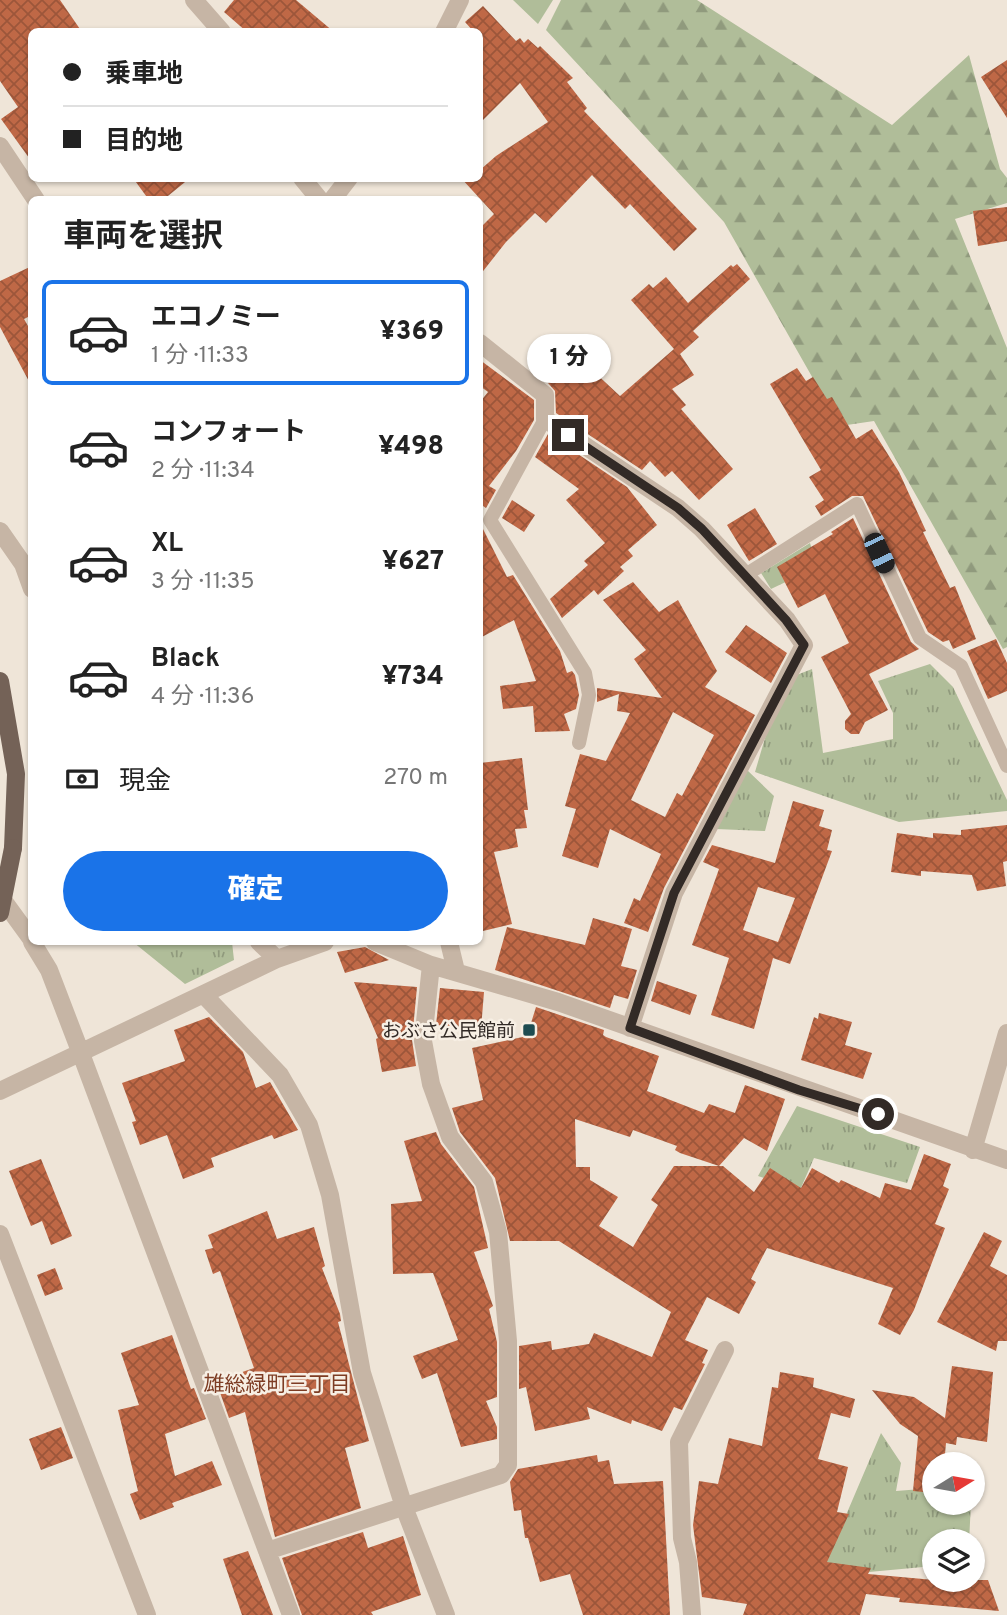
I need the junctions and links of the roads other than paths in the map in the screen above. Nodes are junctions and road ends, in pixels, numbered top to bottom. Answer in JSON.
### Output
{"nodes":[{"id":1,"x":194,"y":0,"type":"edge"},
{"id":2,"x":460,"y":0,"type":"edge"},
{"id":3,"x":218,"y":28,"type":"edge"},
{"id":4,"x":445,"y":28,"type":"edge"},
{"id":5,"x":0,"y":146,"type":"edge"},
{"id":6,"x":305,"y":182,"type":"edge"},
{"id":7,"x":346,"y":182,"type":"edge"},
{"id":8,"x":33,"y":196,"type":"edge"},
{"id":9,"x":317,"y":196,"type":"edge"},
{"id":10,"x":335,"y":196,"type":"edge"},
{"id":11,"x":483,"y":345,"type":"edge"},
{"id":12,"x":545,"y":419,"type":"junction"},
{"id":13,"x":0,"y":531,"type":"edge"},
{"id":14,"x":744,"y":576,"type":"junction"},
{"id":15,"x":28,"y":578,"type":"edge"},
{"id":16,"x":0,"y":681,"type":"edge"},
{"id":17,"x":579,"y":743,"type":"dead end"},
{"id":18,"x":1007,"y":766,"type":"edge"},
{"id":19,"x":0,"y":896,"type":"edge"},
{"id":20,"x":0,"y":913,"type":"edge"},
{"id":21,"x":28,"y":935,"type":"edge"},
{"id":22,"x":34,"y":945,"type":"edge"},
{"id":23,"x":262,"y":945,"type":"edge"},
{"id":24,"x":317,"y":945,"type":"edge"},
{"id":25,"x":382,"y":945,"type":"edge"},
{"id":26,"x":450,"y":945,"type":"edge"},
{"id":27,"x":277,"y":959,"type":"junction"},
{"id":28,"x":431,"y":965,"type":"junction"},
{"id":29,"x":456,"y":971,"type":"junction"},
{"id":30,"x":204,"y":995,"type":"junction"},
{"id":31,"x":630,"y":1028,"type":"junction"},
{"id":32,"x":1007,"y":1033,"type":"edge"},
{"id":33,"x":80,"y":1051,"type":"junction"},
{"id":34,"x":0,"y":1091,"type":"edge"},
{"id":35,"x":973,"y":1150,"type":"junction"},
{"id":36,"x":1007,"y":1160,"type":"edge"},
{"id":37,"x":0,"y":1234,"type":"edge"},
{"id":38,"x":724,"y":1350,"type":"dead end"},
{"id":39,"x":404,"y":1507,"type":"junction"},
{"id":40,"x":267,"y":1551,"type":"junction"},
{"id":41,"x":147,"y":1615,"type":"edge"},
{"id":42,"x":291,"y":1615,"type":"edge"},
{"id":43,"x":446,"y":1615,"type":"edge"},
{"id":44,"x":692,"y":1615,"type":"edge"}],
"edges":[{"from":1,"to":3,"type":"street"},
{"from":2,"to":4,"type":"street"},
{"from":5,"to":8,"type":"street"},
{"from":6,"to":9,"type":"street"},
{"from":7,"to":10,"type":"street"},
{"from":11,"to":12,"type":"street"},
{"from":12,"to":14,"type":"street"},
{"from":12,"to":17,"type":"lane"},
{"from":13,"to":15,"type":"street"},
{"from":14,"to":18,"type":"lane"},
{"from":14,"to":31,"type":"street"},
{"from":16,"to":20,"type":"main road","bridge":true},
{"from":19,"to":21,"type":"street"},
{"from":22,"to":33,"type":"street"},
{"from":23,"to":27,"type":"street"},
{"from":24,"to":27,"type":"street"},
{"from":25,"to":28,"type":"street"},
{"from":26,"to":29,"type":"street"},
{"from":27,"to":30,"type":"street"},
{"from":28,"to":29,"type":"street"},
{"from":28,"to":39,"type":"street"},
{"from":29,"to":31,"type":"street"},
{"from":30,"to":33,"type":"street"},
{"from":30,"to":39,"type":"street"},
{"from":31,"to":35,"type":"street"},
{"from":32,"to":35,"type":"street"},
{"from":33,"to":34,"type":"street"},
{"from":33,"to":40,"type":"street"},
{"from":35,"to":36,"type":"street"},
{"from":37,"to":41,"type":"street"},
{"from":38,"to":44,"type":"street"},
{"from":39,"to":40,"type":"street"},
{"from":39,"to":43,"type":"street"},
{"from":40,"to":42,"type":"street"}]}
